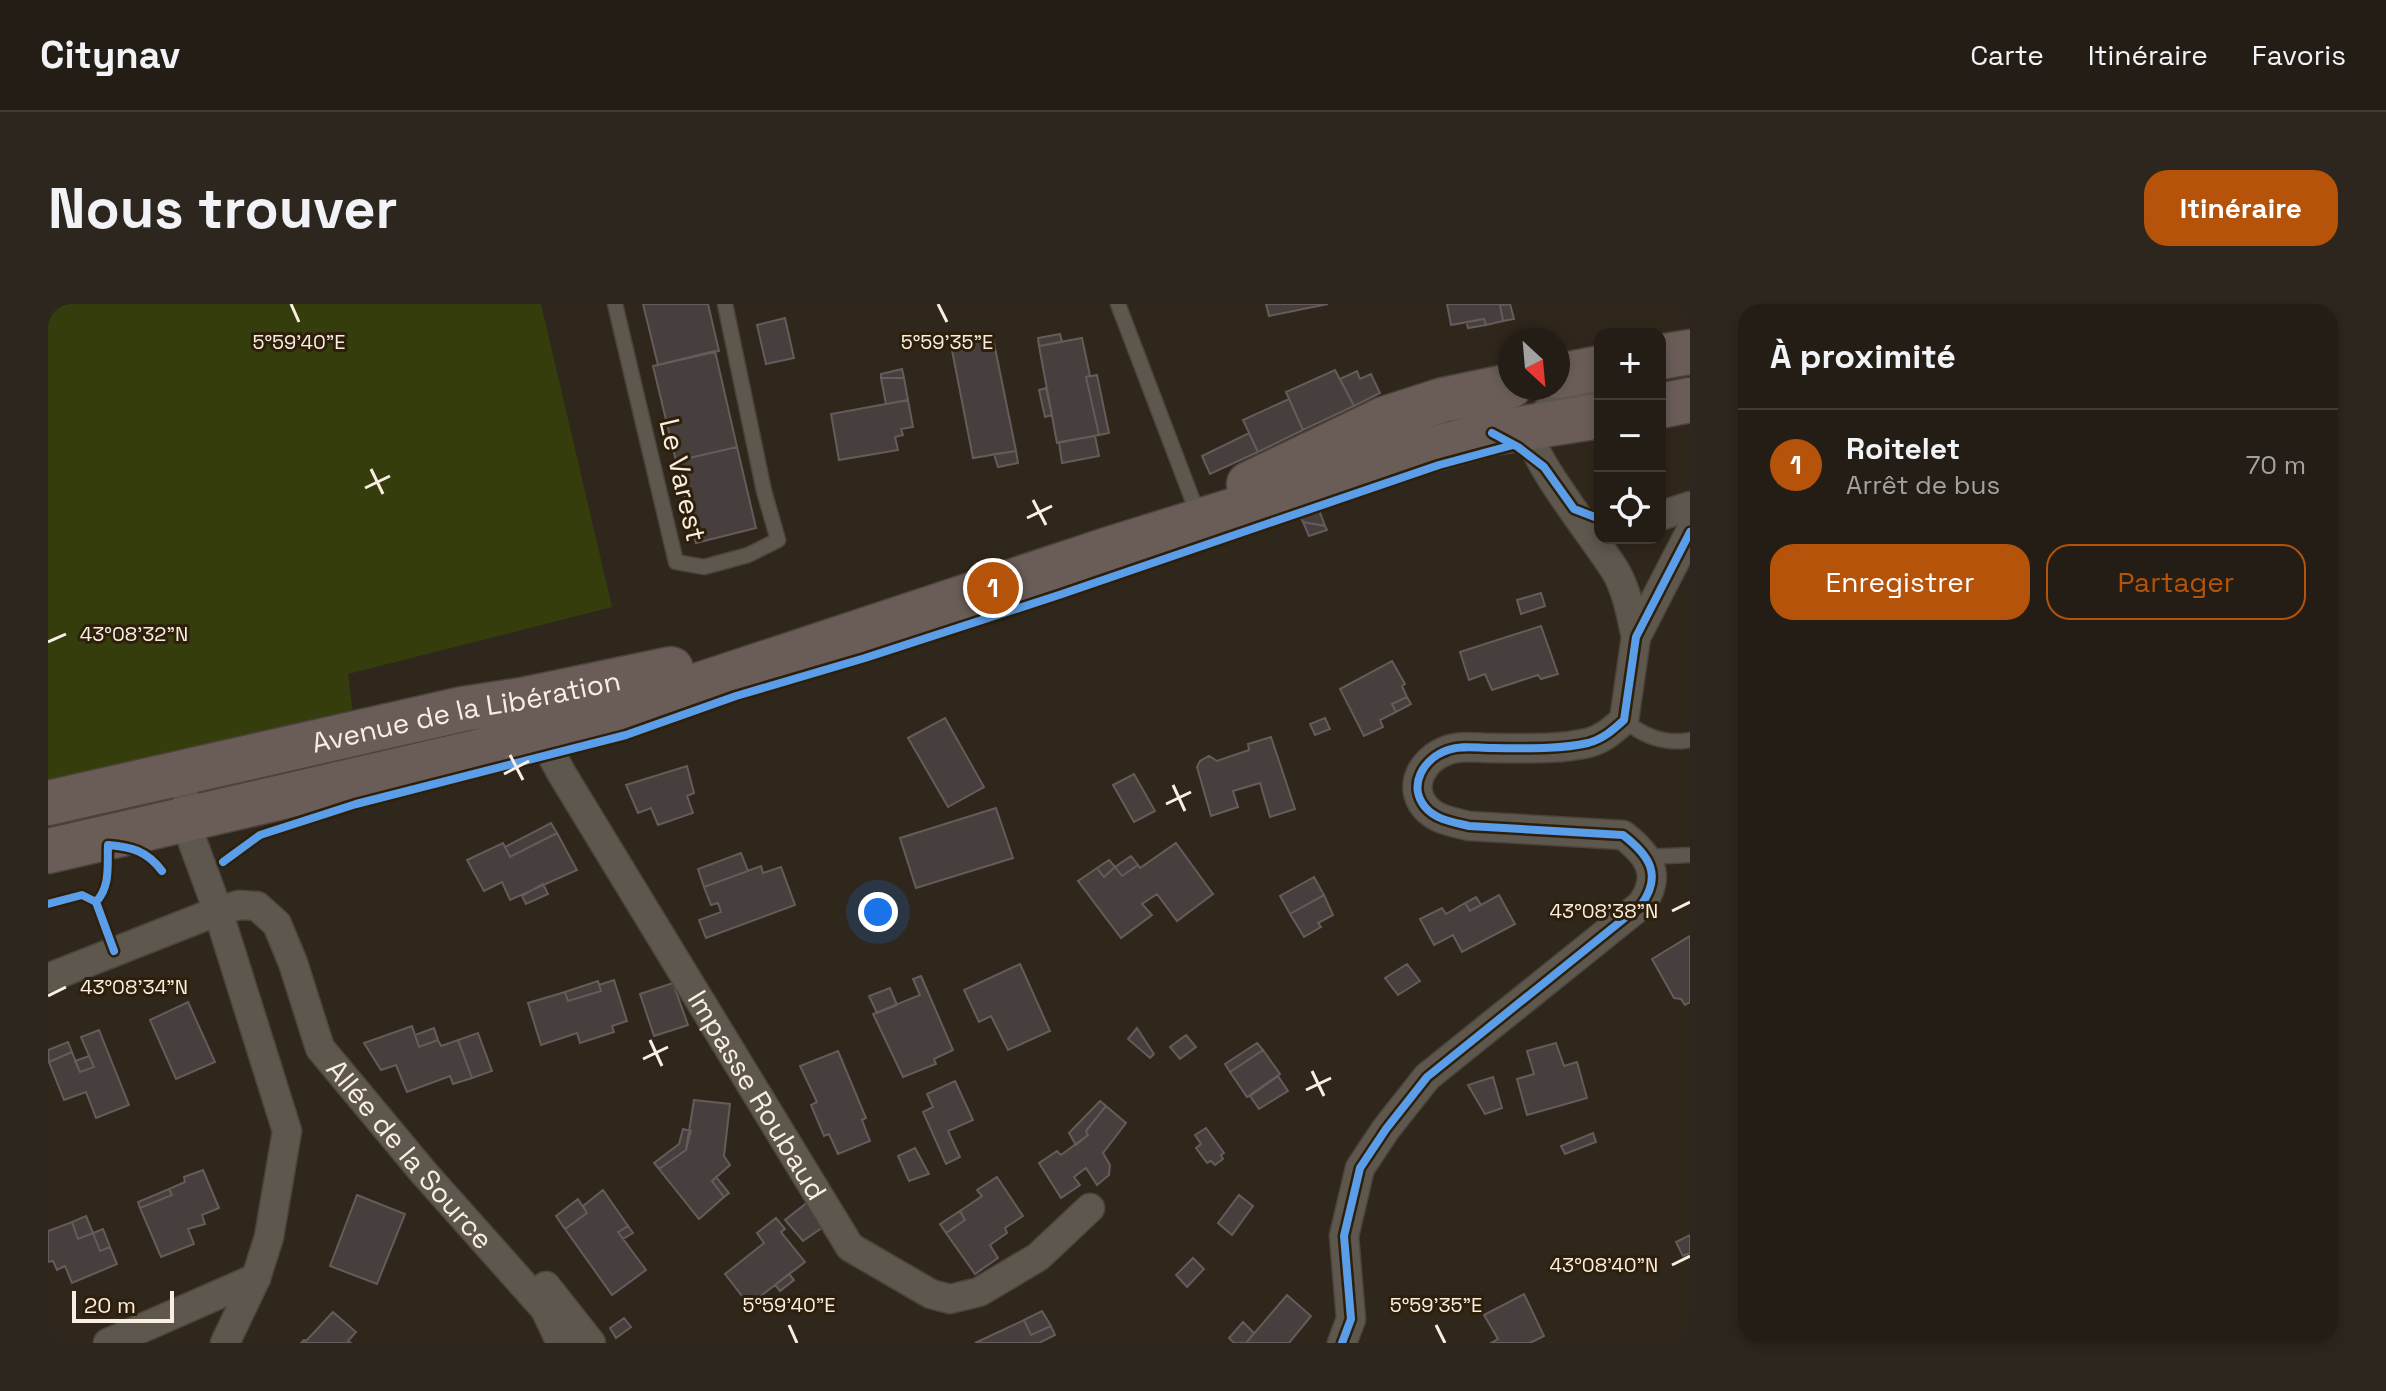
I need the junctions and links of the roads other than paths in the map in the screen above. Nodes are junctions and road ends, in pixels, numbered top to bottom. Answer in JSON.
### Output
{"nodes":[{"id":1,"x":615,"y":304,"type":"edge"},
{"id":2,"x":725,"y":304,"type":"edge"},
{"id":3,"x":1118,"y":304,"type":"edge"},
{"id":4,"x":1690,"y":352,"type":"edge"},
{"id":5,"x":1666,"y":356,"type":"edge"},
{"id":6,"x":1594,"y":369,"type":"edge"},
{"id":7,"x":1570,"y":374,"type":"edge"},
{"id":8,"x":1594,"y":381,"type":"edge"},
{"id":9,"x":1498,"y":389,"type":"edge"},
{"id":10,"x":1690,"y":400,"type":"edge"},
{"id":11,"x":1666,"y":405,"type":"edge"},
{"id":12,"x":1594,"y":419,"type":"edge"},
{"id":13,"x":1541,"y":447,"type":"junction"},
{"id":14,"x":1690,"y":506,"type":"edge"},
{"id":15,"x":1196,"y":509,"type":"junction"},
{"id":16,"x":1574,"y":509,"type":"junction"},
{"id":17,"x":1666,"y":514,"type":"edge"},
{"id":18,"x":1594,"y":517,"type":"edge"},
{"id":19,"x":1690,"y":532,"type":"edge"},
{"id":20,"x":1113,"y":548,"type":"junction"},
{"id":21,"x":1636,"y":637,"type":"junction"},
{"id":22,"x":532,"y":719,"type":"junction"},
{"id":23,"x":1624,"y":720,"type":"junction"},
{"id":24,"x":1690,"y":740,"type":"edge"},
{"id":25,"x":185,"y":772,"type":"junction"},
{"id":26,"x":48,"y":803,"type":"edge"},
{"id":27,"x":188,"y":821,"type":"junction"},
{"id":28,"x":48,"y":851,"type":"edge"},
{"id":29,"x":1690,"y":855,"type":"edge"},
{"id":30,"x":1645,"y":857,"type":"junction"},
{"id":31,"x":218,"y":911,"type":"junction"},
{"id":32,"x":48,"y":978,"type":"edge"},
{"id":33,"x":1090,"y":1208,"type":"dead end"},
{"id":34,"x":458,"y":1212,"type":"junction"},
{"id":35,"x":256,"y":1278,"type":"junction"},
{"id":36,"x":108,"y":1343,"type":"edge"},
{"id":37,"x":225,"y":1343,"type":"edge"},
{"id":38,"x":561,"y":1343,"type":"edge"},
{"id":39,"x":591,"y":1343,"type":"edge"},
{"id":40,"x":1342,"y":1343,"type":"edge"}],
"edges":[{"from":1,"to":2,"type":"lane","name":"Le Varest"},
{"from":3,"to":15,"type":"lane"},
{"from":4,"to":5,"type":"main road"},
{"from":6,"to":7,"type":"main road"},
{"from":8,"to":13,"type":"street"},
{"from":9,"to":15,"type":"main road","name":"Avenue de la Libération"},
{"from":10,"to":11,"type":"main road"},
{"from":12,"to":13,"type":"main road","name":"Avenue de la Libération"},
{"from":13,"to":16,"type":"street"},
{"from":13,"to":20,"type":"main road","name":"Avenue de la Libération"},
{"from":14,"to":17,"type":"street"},
{"from":15,"to":20,"type":"main road","name":"Avenue de la Libération"},
{"from":16,"to":18,"type":"street"},
{"from":16,"to":21,"type":"street"},
{"from":19,"to":21,"type":"street"},
{"from":20,"to":22,"type":"main road","name":"Avenue de la Libération"},
{"from":21,"to":23,"type":"street"},
{"from":22,"to":25,"type":"main road","name":"Avenue de la Libération"},
{"from":22,"to":27,"type":"main road","name":"Avenue de la Libération"},
{"from":22,"to":33,"type":"street","name":"Impasse Roubaud"},
{"from":23,"to":24,"type":"lane"},
{"from":23,"to":30,"type":"street"},
{"from":25,"to":26,"type":"main road","name":"Avenue de la Libération"},
{"from":25,"to":27,"type":"street"},
{"from":27,"to":28,"type":"main road","name":"Avenue de la Libération"},
{"from":27,"to":31,"type":"street"},
{"from":29,"to":30,"type":"lane"},
{"from":30,"to":40,"type":"street"},
{"from":31,"to":32,"type":"street","name":"Allée de la Source"},
{"from":31,"to":34,"type":"street","name":"Allée de la Source"},
{"from":31,"to":35,"type":"street"},
{"from":34,"to":38,"type":"street","name":"Allée de la Source"},
{"from":34,"to":39,"type":"street"},
{"from":35,"to":36,"type":"street"},
{"from":35,"to":37,"type":"street"}]}
